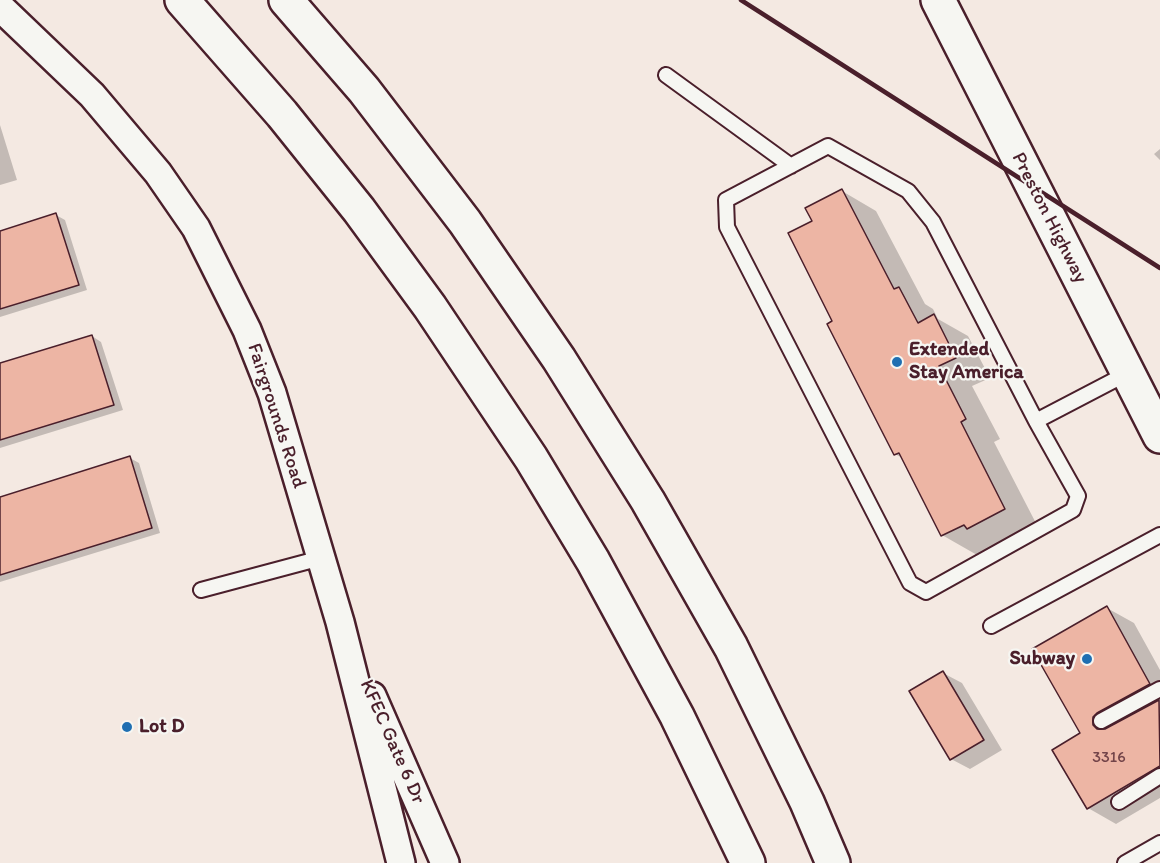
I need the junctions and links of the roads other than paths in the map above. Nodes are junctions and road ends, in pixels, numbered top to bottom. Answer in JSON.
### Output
{"nodes":[{"id":1,"x":182,"y":0,"type":"edge"},
{"id":2,"x":286,"y":0,"type":"edge"},
{"id":3,"x":938,"y":0,"type":"edge"},
{"id":4,"x":0,"y":7,"type":"edge"},
{"id":5,"x":666,"y":75,"type":"dead end"},
{"id":6,"x":791,"y":166,"type":"junction"},
{"id":7,"x":1128,"y":373,"type":"junction"},
{"id":8,"x":1036,"y":421,"type":"junction"},
{"id":9,"x":1160,"y":436,"type":"edge"},
{"id":10,"x":1160,"y":535,"type":"edge"},
{"id":11,"x":321,"y":558,"type":"junction"},
{"id":12,"x":201,"y":590,"type":"dead end"},
{"id":13,"x":340,"y":622,"type":"junction"},
{"id":14,"x":991,"y":626,"type":"dead end"},
{"id":15,"x":1160,"y":689,"type":"edge"},
{"id":16,"x":1101,"y":722,"type":"dead end"},
{"id":17,"x":1160,"y":776,"type":"edge"},
{"id":18,"x":1119,"y":802,"type":"dead end"},
{"id":19,"x":1160,"y":843,"type":"edge"},
{"id":20,"x":402,"y":863,"type":"edge"},
{"id":21,"x":445,"y":863,"type":"edge"},
{"id":22,"x":748,"y":863,"type":"edge"},
{"id":23,"x":833,"y":863,"type":"edge"},
{"id":24,"x":1125,"y":863,"type":"edge"}],
"edges":[{"from":1,"to":22,"type":"main road"},
{"from":2,"to":23,"type":"main road"},
{"from":3,"to":7,"type":"main road","name":"Preston Highway"},
{"from":4,"to":11,"type":"street","name":"Fairgrounds Road"},
{"from":5,"to":6,"type":"lane"},
{"from":6,"to":8,"type":"lane"},
{"from":6,"to":8,"type":"lane"},
{"from":7,"to":8,"type":"lane"},
{"from":7,"to":9,"type":"main road","name":"Preston Highway"},
{"from":10,"to":14,"type":"lane"},
{"from":11,"to":12,"type":"lane"},
{"from":11,"to":13,"type":"street","name":"Fairgrounds Road"},
{"from":13,"to":20,"type":"street","name":"Fairgrounds Road"},
{"from":13,"to":21,"type":"street","name":"KFEC Gate 6 Dr"},
{"from":15,"to":16,"type":"lane"},
{"from":17,"to":18,"type":"lane"},
{"from":19,"to":24,"type":"lane"}]}
